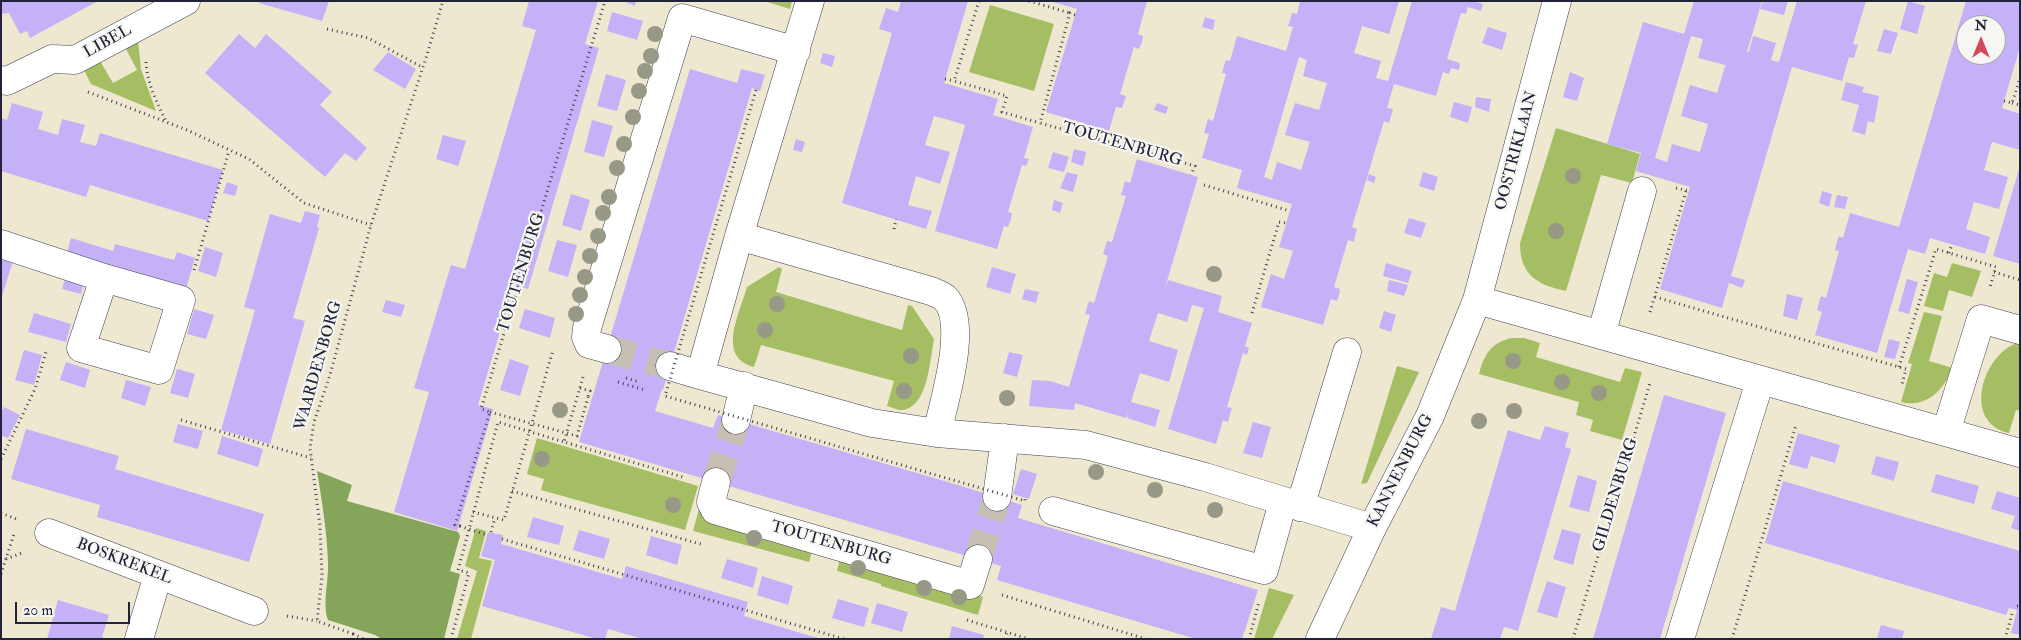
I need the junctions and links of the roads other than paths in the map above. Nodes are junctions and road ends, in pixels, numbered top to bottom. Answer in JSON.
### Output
{"nodes":[{"id":1,"x":186,"y":1,"type":"edge"},
{"id":2,"x":810,"y":1,"type":"edge"},
{"id":3,"x":1557,"y":1,"type":"edge"},
{"id":4,"x":796,"y":50,"type":"junction"},
{"id":5,"x":1,"y":80,"type":"edge"},
{"id":6,"x":1642,"y":191,"type":"dead end"},
{"id":7,"x":739,"y":236,"type":"junction"},
{"id":8,"x":1,"y":244,"type":"edge"},
{"id":9,"x":104,"y":278,"type":"junction"},
{"id":10,"x":1477,"y":300,"type":"junction"},
{"id":11,"x":2020,"y":330,"type":"edge"},
{"id":12,"x":1601,"y":335,"type":"junction"},
{"id":13,"x":607,"y":349,"type":"tunnel mouth"},
{"id":14,"x":1347,"y":352,"type":"dead end"},
{"id":15,"x":670,"y":366,"type":"tunnel mouth"},
{"id":16,"x":700,"y":375,"type":"junction"},
{"id":17,"x":1760,"y":381,"type":"junction"},
{"id":18,"x":744,"y":386,"type":"junction"},
{"id":19,"x":736,"y":420,"type":"tunnel mouth"},
{"id":20,"x":1946,"y":432,"type":"junction"},
{"id":21,"x":938,"y":433,"type":"junction"},
{"id":22,"x":1005,"y":438,"type":"junction"},
{"id":23,"x":2020,"y":453,"type":"edge"},
{"id":24,"x":715,"y":484,"type":"tunnel mouth"},
{"id":25,"x":997,"y":497,"type":"tunnel mouth"},
{"id":26,"x":1291,"y":505,"type":"junction"},
{"id":27,"x":1053,"y":511,"type":"dead end"},
{"id":28,"x":1372,"y":528,"type":"junction"},
{"id":29,"x":49,"y":533,"type":"dead end"},
{"id":30,"x":978,"y":559,"type":"tunnel mouth"},
{"id":31,"x":158,"y":575,"type":"junction"},
{"id":32,"x":254,"y":611,"type":"dead end"},
{"id":33,"x":139,"y":639,"type":"edge"},
{"id":34,"x":1320,"y":639,"type":"edge"},
{"id":35,"x":1680,"y":639,"type":"edge"}],
"edges":[{"from":1,"to":5,"type":"street","name":"LIBEL"},
{"from":2,"to":4,"type":"street"},
{"from":3,"to":10,"type":"street","name":"OOSTRIKLAAN"},
{"from":4,"to":7,"type":"street"},
{"from":4,"to":13,"type":"street"},
{"from":6,"to":12,"type":"street"},
{"from":7,"to":16,"type":"street"},
{"from":7,"to":21,"type":"street"},
{"from":8,"to":9,"type":"street"},
{"from":9,"to":9,"type":"street"},
{"from":10,"to":12,"type":"street"},
{"from":10,"to":28,"type":"street","name":"KANNENBURG"},
{"from":11,"to":20,"type":"street"},
{"from":12,"to":17,"type":"street"},
{"from":14,"to":26,"type":"street"},
{"from":15,"to":16,"type":"street"},
{"from":16,"to":18,"type":"street"},
{"from":17,"to":20,"type":"street"},
{"from":17,"to":35,"type":"street"},
{"from":18,"to":19,"type":"street"},
{"from":18,"to":21,"type":"street"},
{"from":20,"to":23,"type":"street"},
{"from":21,"to":22,"type":"street"},
{"from":22,"to":25,"type":"street"},
{"from":22,"to":26,"type":"street"},
{"from":24,"to":30,"type":"street","name":"TOUTENBURG"},
{"from":26,"to":27,"type":"street"},
{"from":26,"to":28,"type":"street"},
{"from":28,"to":34,"type":"street","name":"KANNENBURG"},
{"from":29,"to":31,"type":"street","name":"BOSKREKEL"},
{"from":31,"to":32,"type":"street","name":"BOSKREKEL"},
{"from":31,"to":33,"type":"street"}]}
